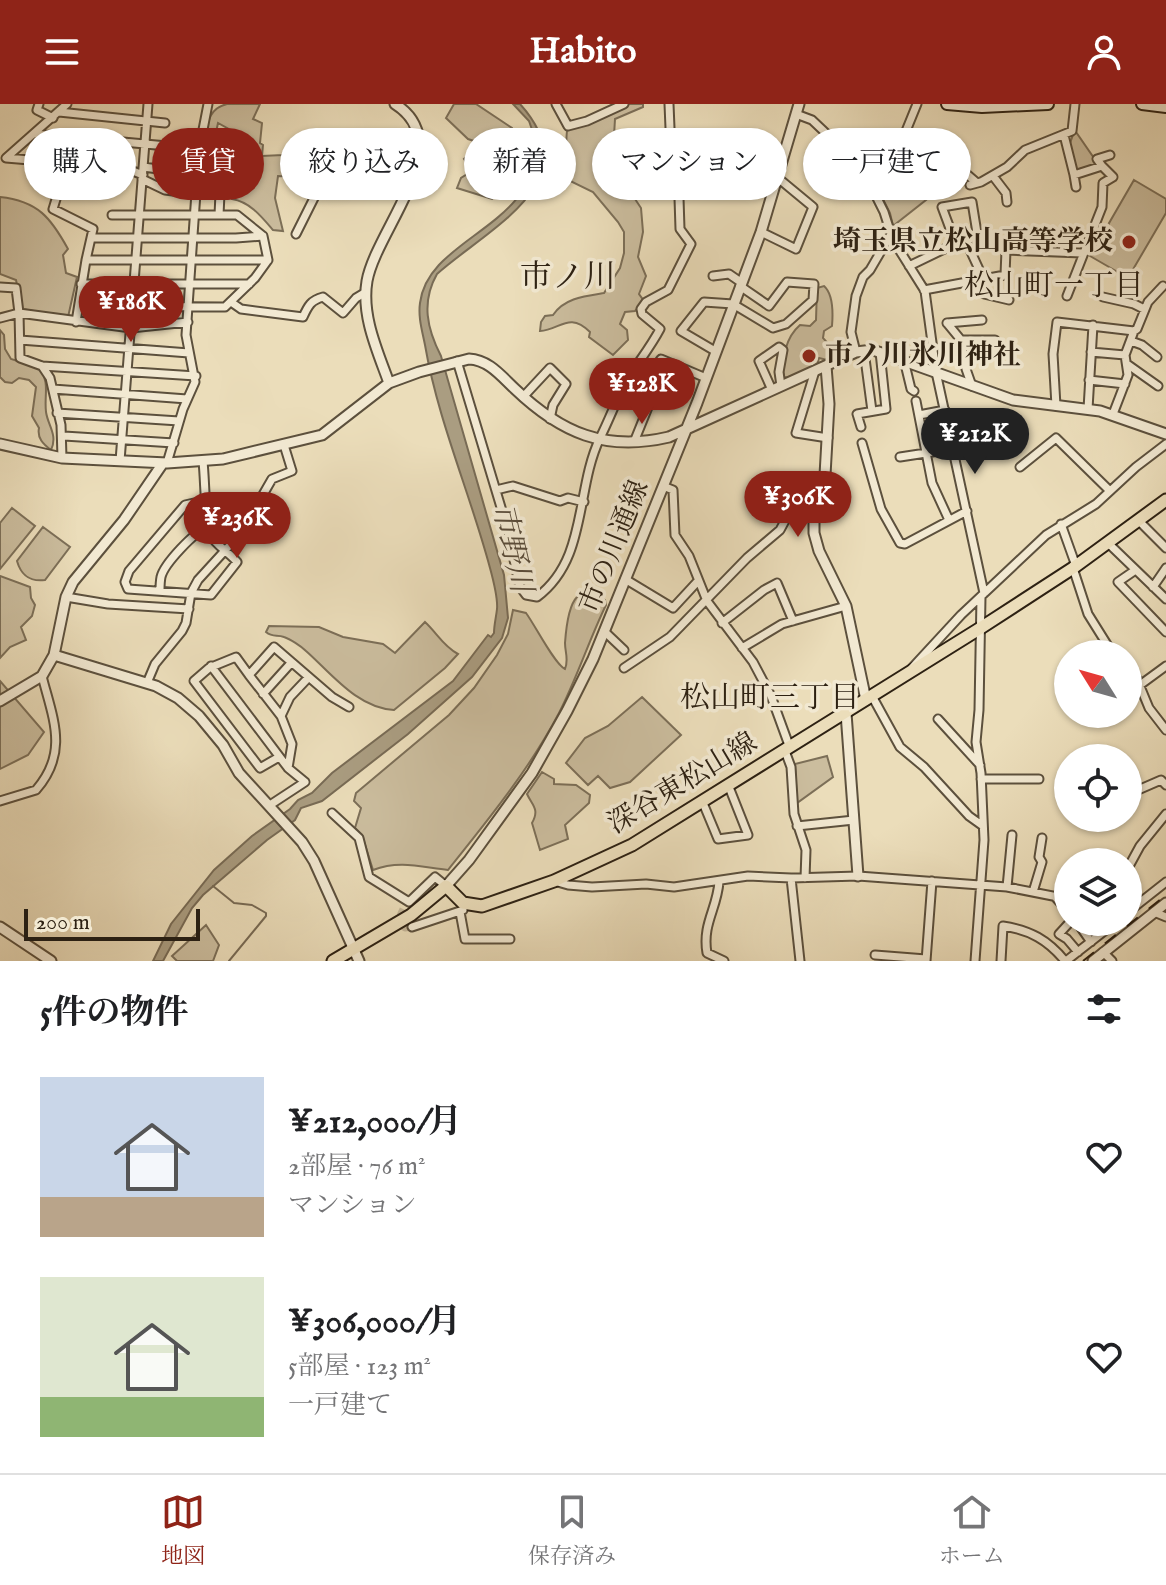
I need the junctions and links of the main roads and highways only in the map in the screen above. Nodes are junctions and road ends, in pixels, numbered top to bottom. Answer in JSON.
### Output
{"nodes":[{"id":1,"x":947,"y":104,"type":"edge"},
{"id":2,"x":1048,"y":104,"type":"edge"},
{"id":3,"x":1142,"y":104,"type":"edge"},
{"id":4,"x":966,"y":105,"type":"edge"},
{"id":5,"x":1166,"y":107,"type":"edge"},
{"id":6,"x":1166,"y":500,"type":"edge"},
{"id":7,"x":356,"y":956,"type":"edge"},
{"id":8,"x":333,"y":961,"type":"edge"}],
"edges":[{"from":1,"to":4,"type":"main road"},
{"from":2,"to":4,"type":"main road"},
{"from":3,"to":5,"type":"main road"},
{"from":6,"to":7,"type":"main road","name":"深谷東松山線"},
{"from":7,"to":8,"type":"main road"}]}
